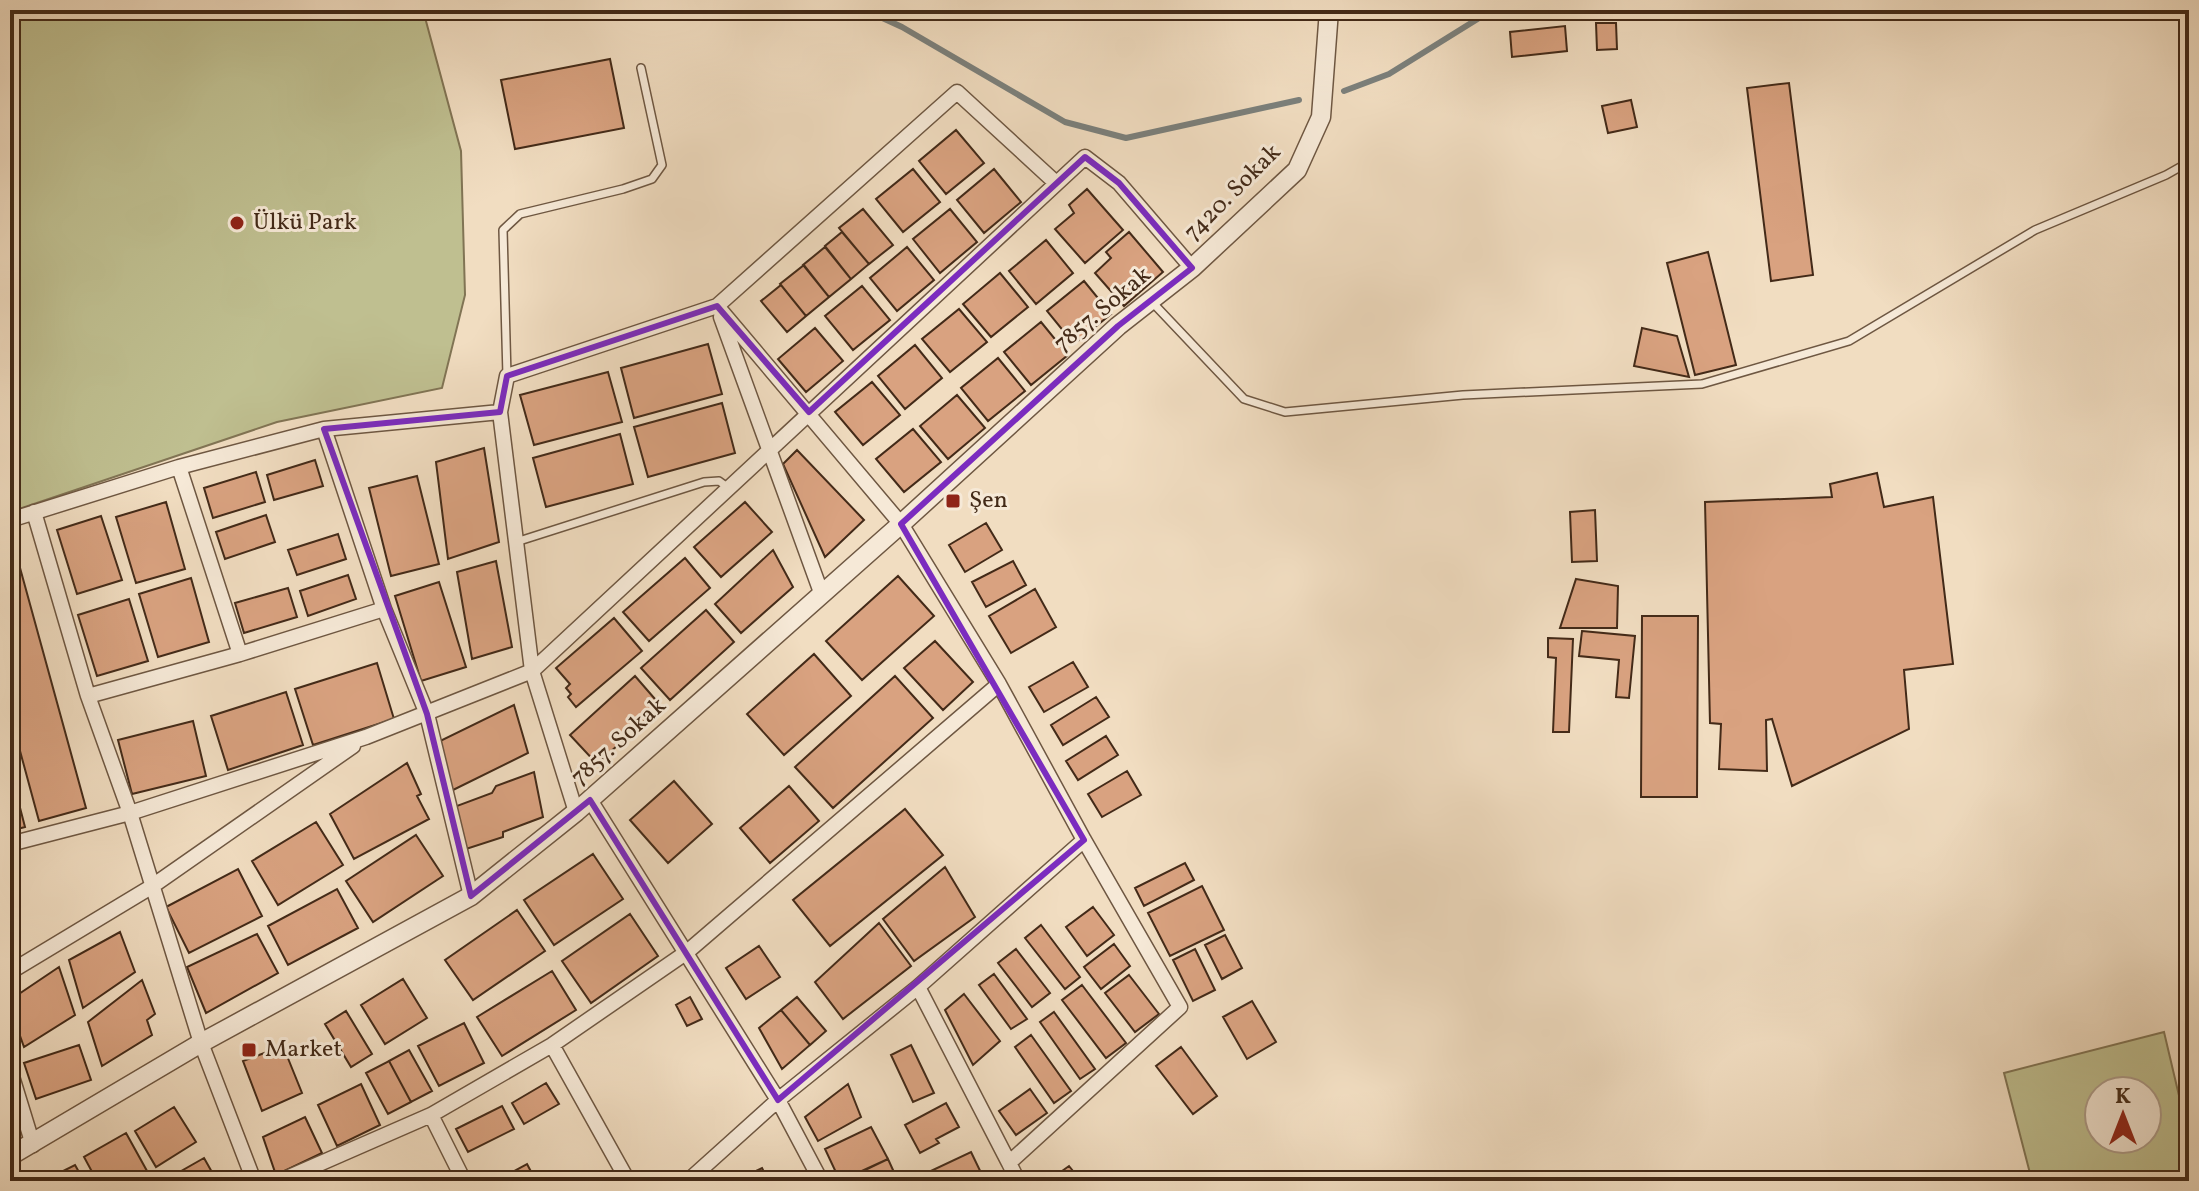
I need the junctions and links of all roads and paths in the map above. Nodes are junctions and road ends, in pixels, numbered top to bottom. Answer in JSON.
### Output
{"nodes":[{"id":1,"x":1329,"y":10,"type":"edge"},
{"id":2,"x":641,"y":68,"type":"dead end"},
{"id":3,"x":2189,"y":162,"type":"edge"},
{"id":4,"x":1056,"y":183,"type":"junction"},
{"id":5,"x":1192,"y":268,"type":"junction"},
{"id":6,"x":1151,"y":300,"type":"junction"},
{"id":7,"x":717,"y":306,"type":"junction"},
{"id":8,"x":507,"y":376,"type":"junction"},
{"id":9,"x":500,"y":412,"type":"junction"},
{"id":10,"x":809,"y":412,"type":"junction"},
{"id":11,"x":324,"y":429,"type":"junction"},
{"id":12,"x":770,"y":452,"type":"junction"},
{"id":13,"x":179,"y":467,"type":"junction"},
{"id":14,"x":730,"y":489,"type":"junction"},
{"id":15,"x":34,"y":512,"type":"junction"},
{"id":16,"x":10,"y":520,"type":"edge"},
{"id":17,"x":901,"y":524,"type":"junction"},
{"id":18,"x":516,"y":542,"type":"junction"},
{"id":19,"x":822,"y":595,"type":"junction"},
{"id":20,"x":384,"y":609,"type":"junction"},
{"id":21,"x":240,"y":654,"type":"junction"},
{"id":22,"x":532,"y":671,"type":"junction"},
{"id":23,"x":999,"y":684,"type":"junction"},
{"id":24,"x":88,"y":696,"type":"junction"},
{"id":25,"x":427,"y":714,"type":"junction"},
{"id":26,"x":366,"y":737,"type":"junction"},
{"id":27,"x":583,"y":806,"type":"junction"},
{"id":28,"x":130,"y":813,"type":"junction"},
{"id":29,"x":1084,"y":840,"type":"junction"},
{"id":30,"x":10,"y":844,"type":"edge"},
{"id":31,"x":151,"y":887,"type":"junction"},
{"id":32,"x":471,"y":896,"type":"junction"},
{"id":33,"x":687,"y":952,"type":"junction"},
{"id":34,"x":10,"y":972,"type":"edge"},
{"id":35,"x":918,"y":987,"type":"junction"},
{"id":36,"x":201,"y":1043,"type":"junction"},
{"id":37,"x":552,"y":1045,"type":"junction"},
{"id":38,"x":10,"y":1070,"type":"edge"},
{"id":39,"x":778,"y":1100,"type":"junction"},
{"id":40,"x":431,"y":1115,"type":"junction"},
{"id":41,"x":33,"y":1145,"type":"junction"},
{"id":42,"x":10,"y":1156,"type":"edge"},
{"id":43,"x":1009,"y":1163,"type":"junction"},
{"id":44,"x":254,"y":1181,"type":"edge"},
{"id":45,"x":280,"y":1181,"type":"edge"},
{"id":46,"x":464,"y":1181,"type":"edge"},
{"id":47,"x":628,"y":1181,"type":"edge"},
{"id":48,"x":688,"y":1181,"type":"edge"},
{"id":49,"x":821,"y":1181,"type":"edge"},
{"id":50,"x":1018,"y":1181,"type":"edge"}],
"edges":[{"from":1,"to":5,"type":"street","name":"7420. Sokak"},
{"from":2,"to":8,"type":"lane"},
{"from":3,"to":6,"type":"lane"},
{"from":4,"to":5,"type":"street"},
{"from":4,"to":7,"type":"street"},
{"from":4,"to":10,"type":"street"},
{"from":5,"to":6,"type":"street","name":"7857. Sokak"},
{"from":6,"to":17,"type":"street","name":"7857. Sokak"},
{"from":7,"to":8,"type":"street"},
{"from":7,"to":10,"type":"street"},
{"from":7,"to":12,"type":"street"},
{"from":8,"to":9,"type":"street"},
{"from":9,"to":11,"type":"street"},
{"from":9,"to":18,"type":"street"},
{"from":10,"to":12,"type":"street"},
{"from":10,"to":17,"type":"street"},
{"from":11,"to":13,"type":"street"},
{"from":11,"to":20,"type":"street"},
{"from":12,"to":14,"type":"street"},
{"from":12,"to":19,"type":"street"},
{"from":13,"to":15,"type":"street"},
{"from":13,"to":21,"type":"street"},
{"from":14,"to":18,"type":"lane"},
{"from":14,"to":22,"type":"street"},
{"from":15,"to":16,"type":"street"},
{"from":15,"to":24,"type":"street"},
{"from":17,"to":19,"type":"street","name":"7857. Sokak"},
{"from":17,"to":23,"type":"street"},
{"from":18,"to":22,"type":"street"},
{"from":19,"to":27,"type":"street","name":"7857. Sokak"},
{"from":20,"to":21,"type":"street"},
{"from":20,"to":25,"type":"street"},
{"from":21,"to":24,"type":"street"},
{"from":22,"to":25,"type":"street"},
{"from":22,"to":27,"type":"street"},
{"from":23,"to":29,"type":"street"},
{"from":23,"to":33,"type":"street"},
{"from":24,"to":28,"type":"street"},
{"from":25,"to":26,"type":"street"},
{"from":25,"to":32,"type":"street"},
{"from":26,"to":28,"type":"street"},
{"from":26,"to":31,"type":"street"},
{"from":27,"to":32,"type":"street","name":"7857. Sokak"},
{"from":27,"to":33,"type":"street"},
{"from":28,"to":30,"type":"street"},
{"from":28,"to":31,"type":"street"},
{"from":29,"to":35,"type":"street"},
{"from":29,"to":43,"type":"street"},
{"from":31,"to":34,"type":"street"},
{"from":31,"to":36,"type":"street"},
{"from":32,"to":36,"type":"street","name":"7857. Sokak"},
{"from":33,"to":37,"type":"street"},
{"from":33,"to":39,"type":"street"},
{"from":35,"to":39,"type":"street"},
{"from":35,"to":43,"type":"street"},
{"from":36,"to":41,"type":"street","name":"7857. Sokak"},
{"from":36,"to":44,"type":"street"},
{"from":37,"to":40,"type":"street"},
{"from":37,"to":47,"type":"street"},
{"from":38,"to":41,"type":"street"},
{"from":39,"to":48,"type":"street"},
{"from":39,"to":49,"type":"street"},
{"from":40,"to":45,"type":"street"},
{"from":40,"to":46,"type":"street"},
{"from":41,"to":42,"type":"street","name":"7857. Sokak"},
{"from":43,"to":50,"type":"street"}]}
